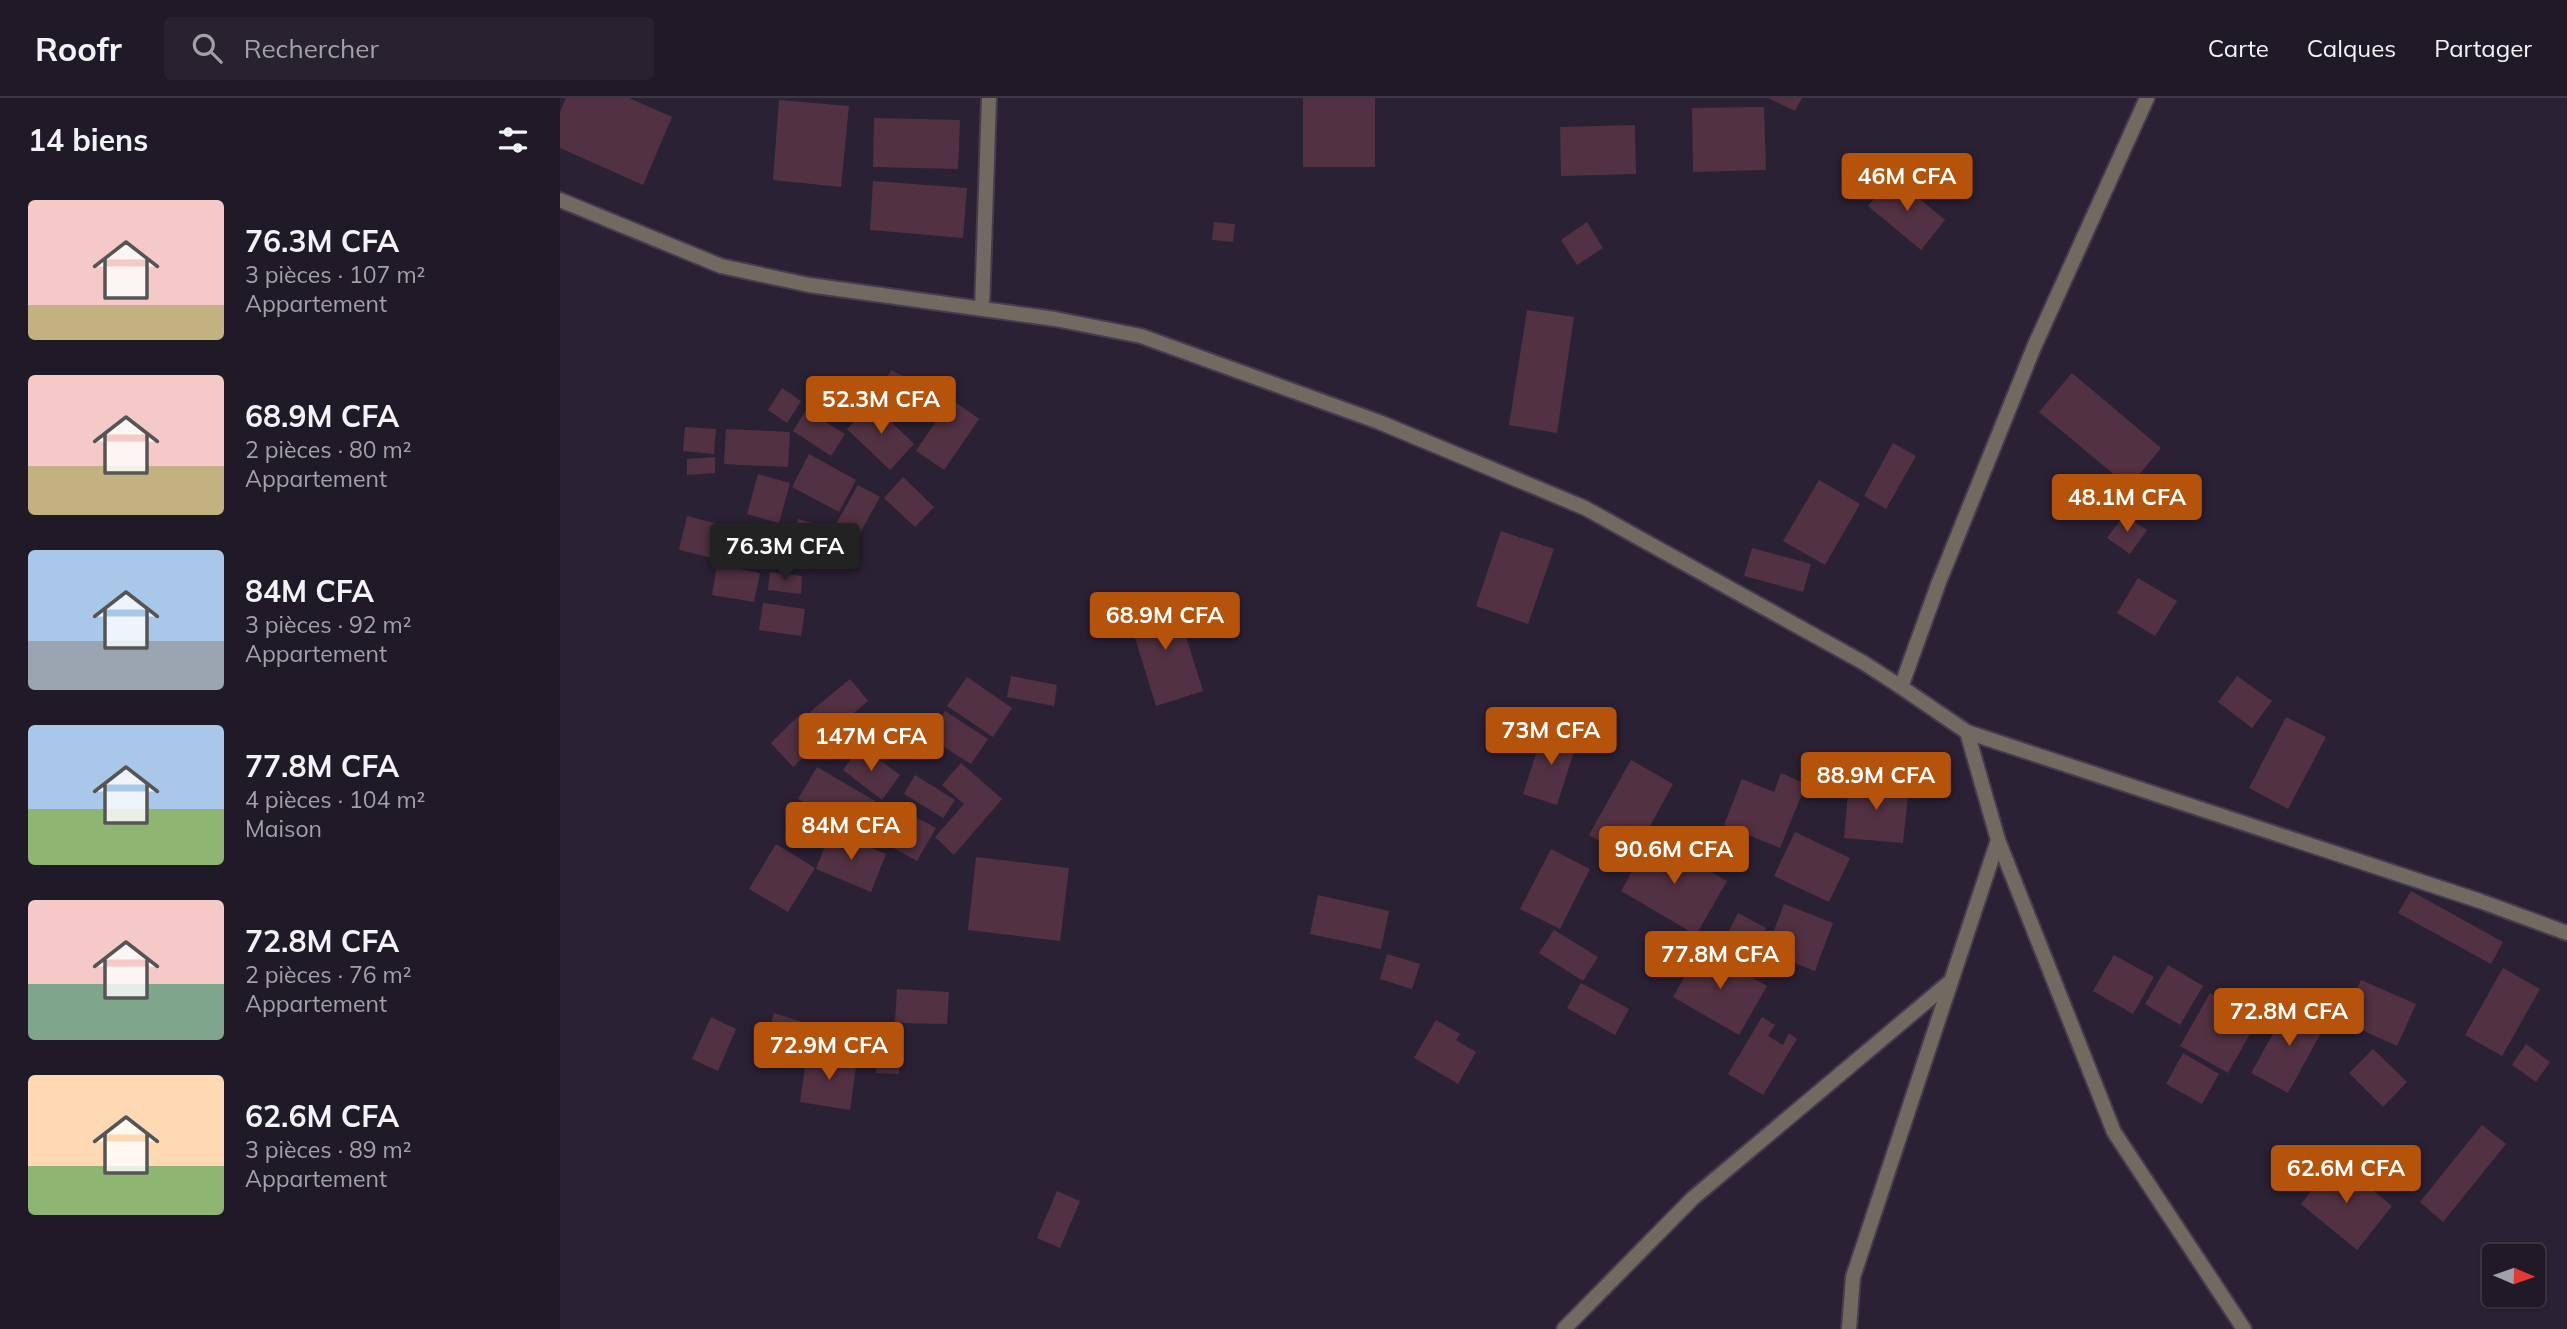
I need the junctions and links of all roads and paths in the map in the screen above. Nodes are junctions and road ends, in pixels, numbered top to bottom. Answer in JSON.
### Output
{"nodes":[{"id":1,"x":989,"y":98,"type":"edge"},
{"id":2,"x":2147,"y":98,"type":"edge"},
{"id":3,"x":560,"y":200,"type":"edge"},
{"id":4,"x":982,"y":309,"type":"junction"},
{"id":5,"x":1900,"y":687,"type":"junction"},
{"id":6,"x":1967,"y":732,"type":"junction"},
{"id":7,"x":1998,"y":840,"type":"junction"},
{"id":8,"x":2567,"y":933,"type":"edge"},
{"id":9,"x":1951,"y":981,"type":"junction"},
{"id":10,"x":1564,"y":1329,"type":"edge"},
{"id":11,"x":1849,"y":1329,"type":"edge"},
{"id":12,"x":2244,"y":1329,"type":"edge"}],
"edges":[{"from":1,"to":4,"type":"street"},
{"from":2,"to":5,"type":"street"},
{"from":3,"to":4,"type":"street"},
{"from":4,"to":5,"type":"street"},
{"from":5,"to":6,"type":"street"},
{"from":6,"to":7,"type":"street"},
{"from":6,"to":8,"type":"street"},
{"from":7,"to":9,"type":"street"},
{"from":7,"to":12,"type":"street"},
{"from":9,"to":10,"type":"street"},
{"from":9,"to":11,"type":"street"}]}
